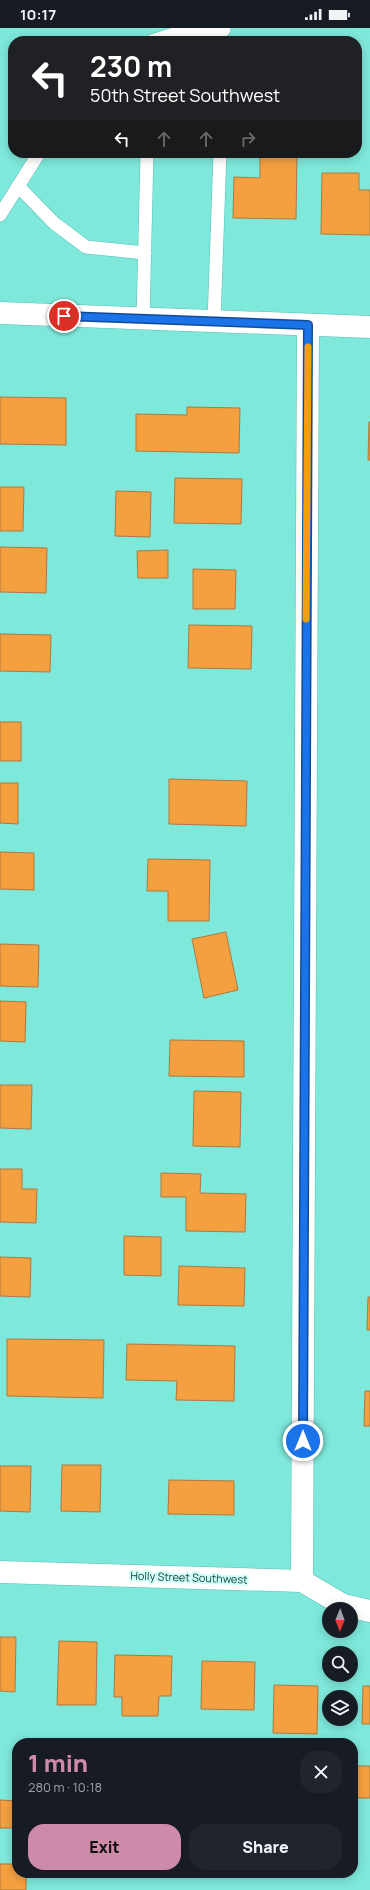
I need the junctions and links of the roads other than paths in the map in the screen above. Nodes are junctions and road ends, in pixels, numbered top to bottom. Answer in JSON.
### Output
{"nodes":[{"id":1,"x":224,"y":33,"type":"edge"},
{"id":2,"x":167,"y":36,"type":"edge"},
{"id":3,"x":36,"y":158,"type":"edge"},
{"id":4,"x":147,"y":158,"type":"edge"},
{"id":5,"x":220,"y":158,"type":"edge"},
{"id":6,"x":18,"y":186,"type":"junction"},
{"id":7,"x":0,"y":215,"type":"edge"},
{"id":8,"x":144,"y":253,"type":"junction"},
{"id":9,"x":0,"y":313,"type":"edge"},
{"id":10,"x":143,"y":319,"type":"junction"},
{"id":11,"x":214,"y":321,"type":"junction"},
{"id":12,"x":308,"y":325,"type":"junction"},
{"id":13,"x":370,"y":327,"type":"edge"},
{"id":14,"x":0,"y":1572,"type":"edge"},
{"id":15,"x":302,"y":1581,"type":"junction"},
{"id":16,"x":370,"y":1611,"type":"edge"}],
"edges":[{"from":1,"to":2,"type":"lane"},
{"from":3,"to":6,"type":"lane"},
{"from":4,"to":8,"type":"lane"},
{"from":5,"to":11,"type":"lane"},
{"from":6,"to":7,"type":"lane"},
{"from":6,"to":8,"type":"lane"},
{"from":8,"to":10,"type":"lane"},
{"from":9,"to":10,"type":"street"},
{"from":10,"to":11,"type":"street"},
{"from":11,"to":12,"type":"street"},
{"from":12,"to":13,"type":"street"},
{"from":12,"to":15,"type":"street"},
{"from":14,"to":15,"type":"street","name":"Holly Street Southwest"},
{"from":15,"to":16,"type":"street","name":"Holly Street Southwest"}]}
